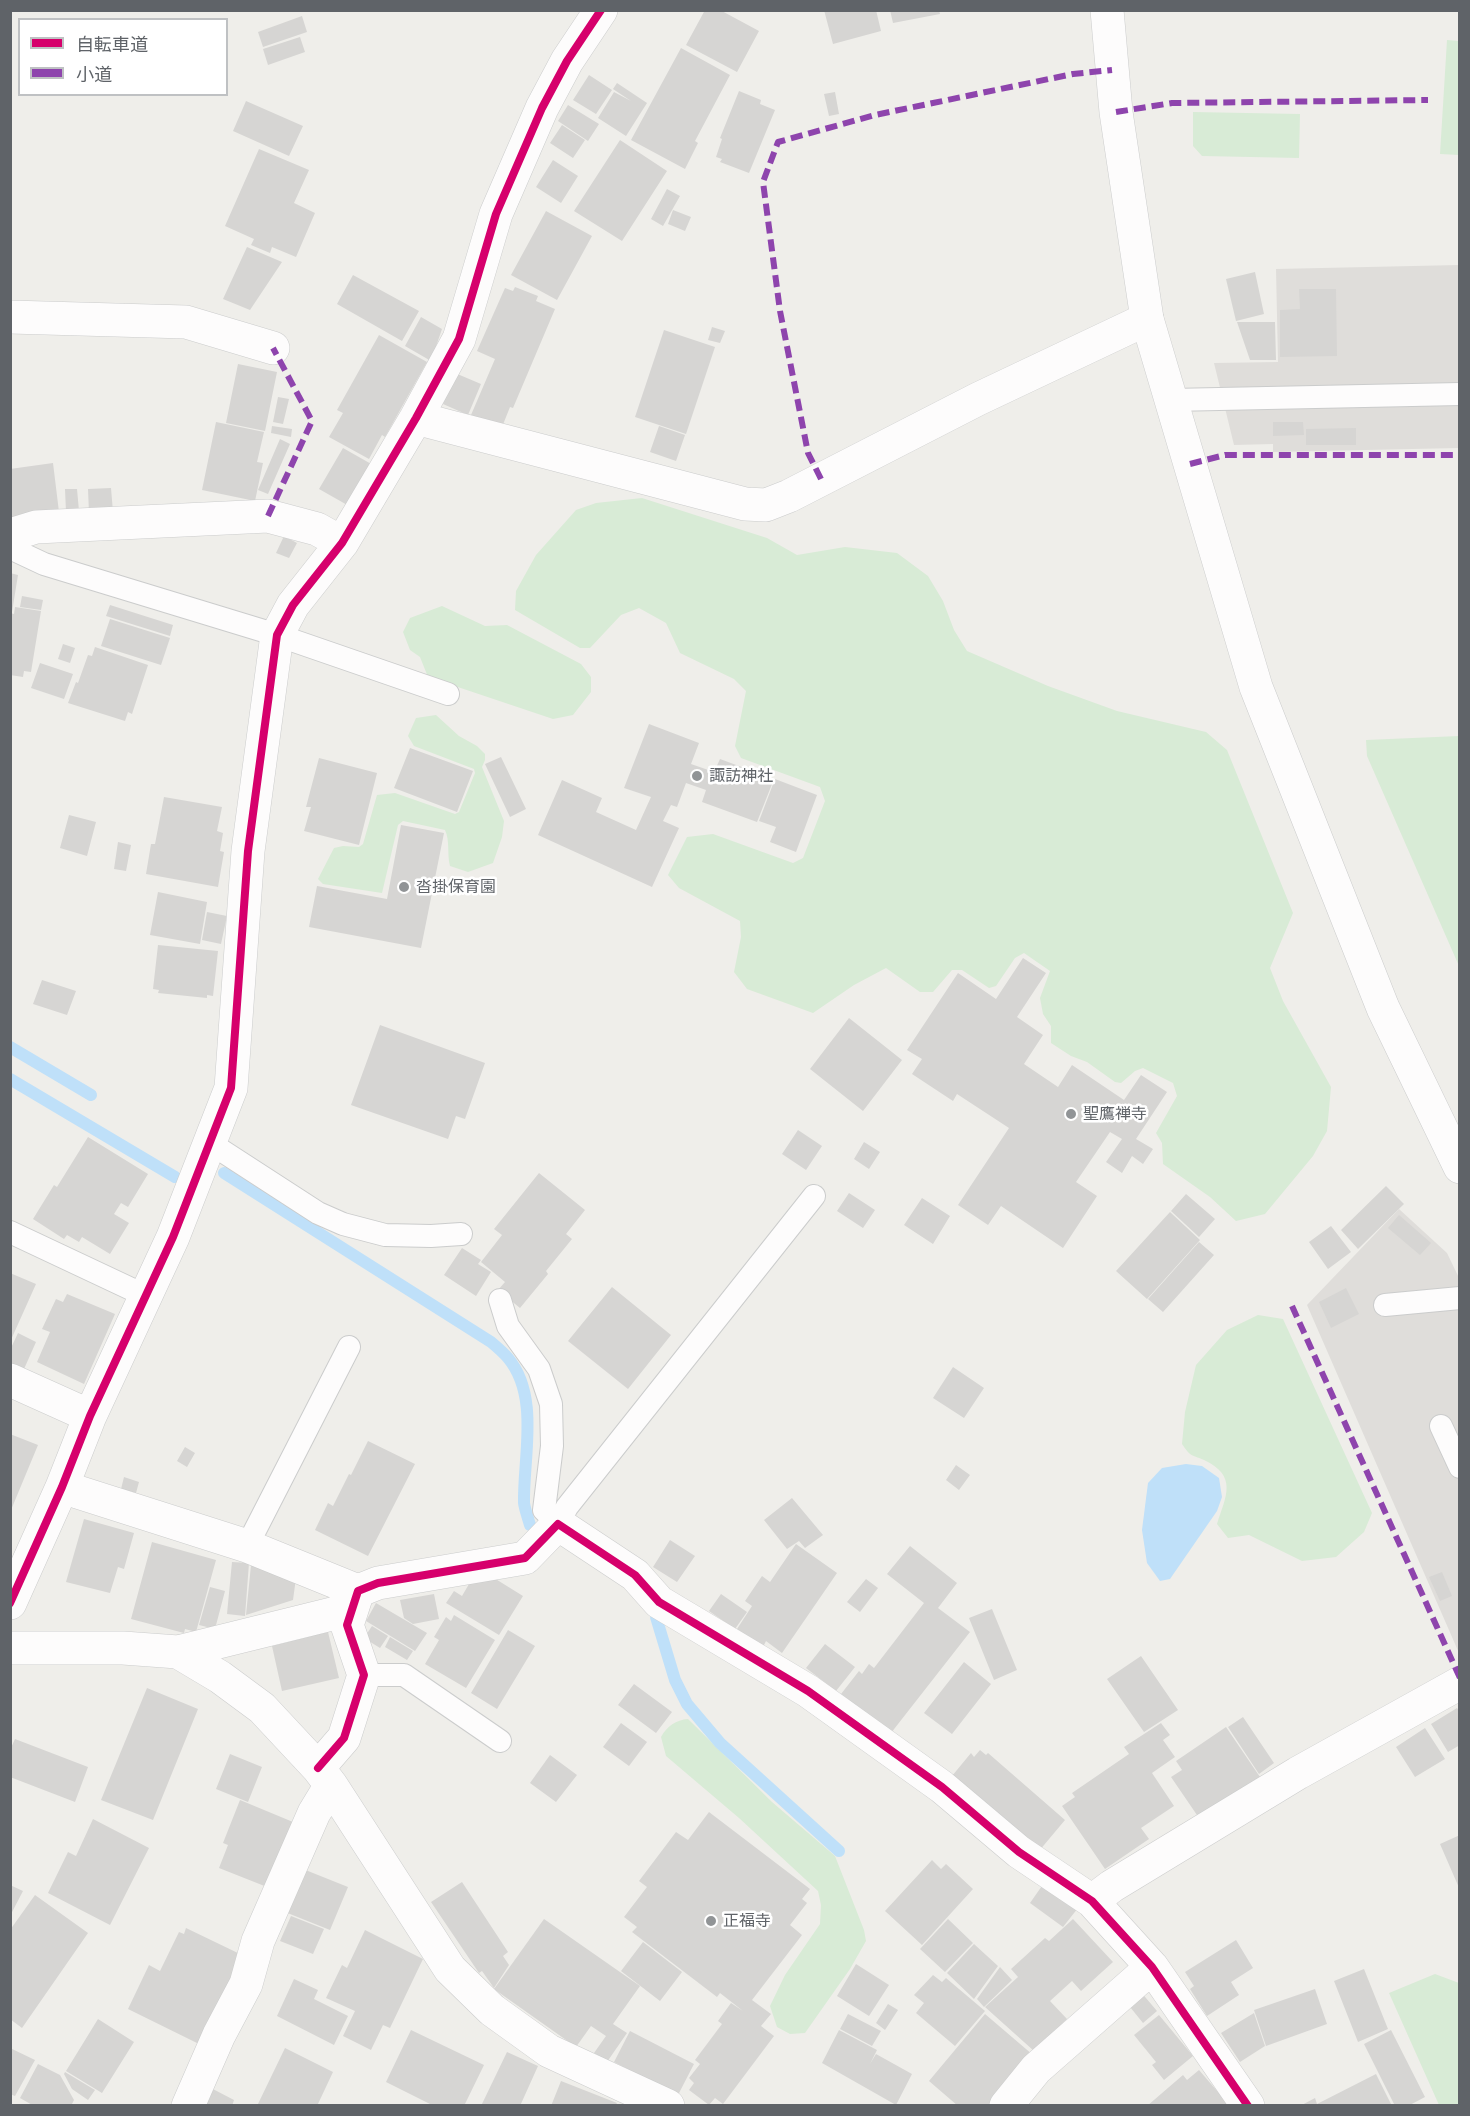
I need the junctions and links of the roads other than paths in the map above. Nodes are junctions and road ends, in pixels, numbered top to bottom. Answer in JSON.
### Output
{"nodes":[{"id":1,"x":601,"y":10,"type":"edge"},
{"id":2,"x":1107,"y":10,"type":"edge"},
{"id":3,"x":10,"y":317,"type":"edge"},
{"id":4,"x":1147,"y":319,"type":"junction"},
{"id":5,"x":273,"y":348,"type":"dead end"},
{"id":6,"x":1460,"y":394,"type":"edge"},
{"id":7,"x":1171,"y":400,"type":"junction"},
{"id":8,"x":416,"y":418,"type":"junction"},
{"id":9,"x":10,"y":535,"type":"edge"},
{"id":10,"x":342,"y":543,"type":"junction"},
{"id":11,"x":10,"y":548,"type":"edge"},
{"id":12,"x":277,"y":635,"type":"junction"},
{"id":13,"x":448,"y":694,"type":"dead end"},
{"id":14,"x":210,"y":1143,"type":"junction"},
{"id":15,"x":1460,"y":1167,"type":"edge"},
{"id":16,"x":814,"y":1196,"type":"dead end"},
{"id":17,"x":10,"y":1232,"type":"edge"},
{"id":18,"x":461,"y":1234,"type":"dead end"},
{"id":19,"x":146,"y":1296,"type":"junction"},
{"id":20,"x":1460,"y":1298,"type":"edge"},
{"id":21,"x":500,"y":1300,"type":"dead end"},
{"id":22,"x":1385,"y":1305,"type":"dead end"},
{"id":23,"x":349,"y":1347,"type":"dead end"},
{"id":24,"x":10,"y":1380,"type":"edge"},
{"id":25,"x":90,"y":1416,"type":"junction"},
{"id":26,"x":1441,"y":1426,"type":"dead end"},
{"id":27,"x":1460,"y":1467,"type":"edge"},
{"id":28,"x":62,"y":1487,"type":"junction"},
{"id":29,"x":558,"y":1524,"type":"junction"},
{"id":30,"x":247,"y":1546,"type":"junction"},
{"id":31,"x":355,"y":1600,"type":"junction"},
{"id":32,"x":10,"y":1603,"type":"edge"},
{"id":33,"x":10,"y":1648,"type":"edge"},
{"id":34,"x":178,"y":1652,"type":"junction"},
{"id":35,"x":364,"y":1675,"type":"junction"},
{"id":36,"x":1460,"y":1683,"type":"edge"},
{"id":37,"x":500,"y":1741,"type":"dead end"},
{"id":38,"x":324,"y":1777,"type":"junction"},
{"id":39,"x":1092,"y":1901,"type":"junction"},
{"id":40,"x":1152,"y":1967,"type":"junction"},
{"id":41,"x":188,"y":2106,"type":"edge"},
{"id":42,"x":668,"y":2106,"type":"edge"},
{"id":43,"x":1006,"y":2106,"type":"edge"},
{"id":44,"x":1248,"y":2106,"type":"edge"}],
"edges":[{"from":1,"to":8,"type":"street"},
{"from":2,"to":4,"type":"street"},
{"from":3,"to":5,"type":"street"},
{"from":4,"to":7,"type":"street"},
{"from":4,"to":8,"type":"street"},
{"from":6,"to":7,"type":"lane"},
{"from":7,"to":15,"type":"street"},
{"from":8,"to":10,"type":"street"},
{"from":9,"to":10,"type":"street"},
{"from":10,"to":12,"type":"street"},
{"from":11,"to":12,"type":"lane"},
{"from":12,"to":13,"type":"lane"},
{"from":12,"to":14,"type":"street"},
{"from":14,"to":18,"type":"lane"},
{"from":14,"to":19,"type":"street"},
{"from":16,"to":29,"type":"lane"},
{"from":17,"to":19,"type":"lane"},
{"from":19,"to":25,"type":"street"},
{"from":20,"to":22,"type":"lane"},
{"from":21,"to":29,"type":"lane"},
{"from":23,"to":30,"type":"lane"},
{"from":24,"to":25,"type":"street"},
{"from":25,"to":28,"type":"street"},
{"from":26,"to":27,"type":"lane"},
{"from":28,"to":30,"type":"street"},
{"from":28,"to":32,"type":"street"},
{"from":29,"to":31,"type":"street"},
{"from":29,"to":39,"type":"street"},
{"from":30,"to":31,"type":"street"},
{"from":31,"to":34,"type":"street"},
{"from":31,"to":35,"type":"street"},
{"from":33,"to":34,"type":"street"},
{"from":34,"to":38,"type":"street"},
{"from":35,"to":37,"type":"lane"},
{"from":35,"to":38,"type":"street"},
{"from":36,"to":39,"type":"street"},
{"from":38,"to":41,"type":"street"},
{"from":38,"to":42,"type":"street"},
{"from":39,"to":40,"type":"street"},
{"from":40,"to":43,"type":"street"},
{"from":40,"to":44,"type":"street"}]}
